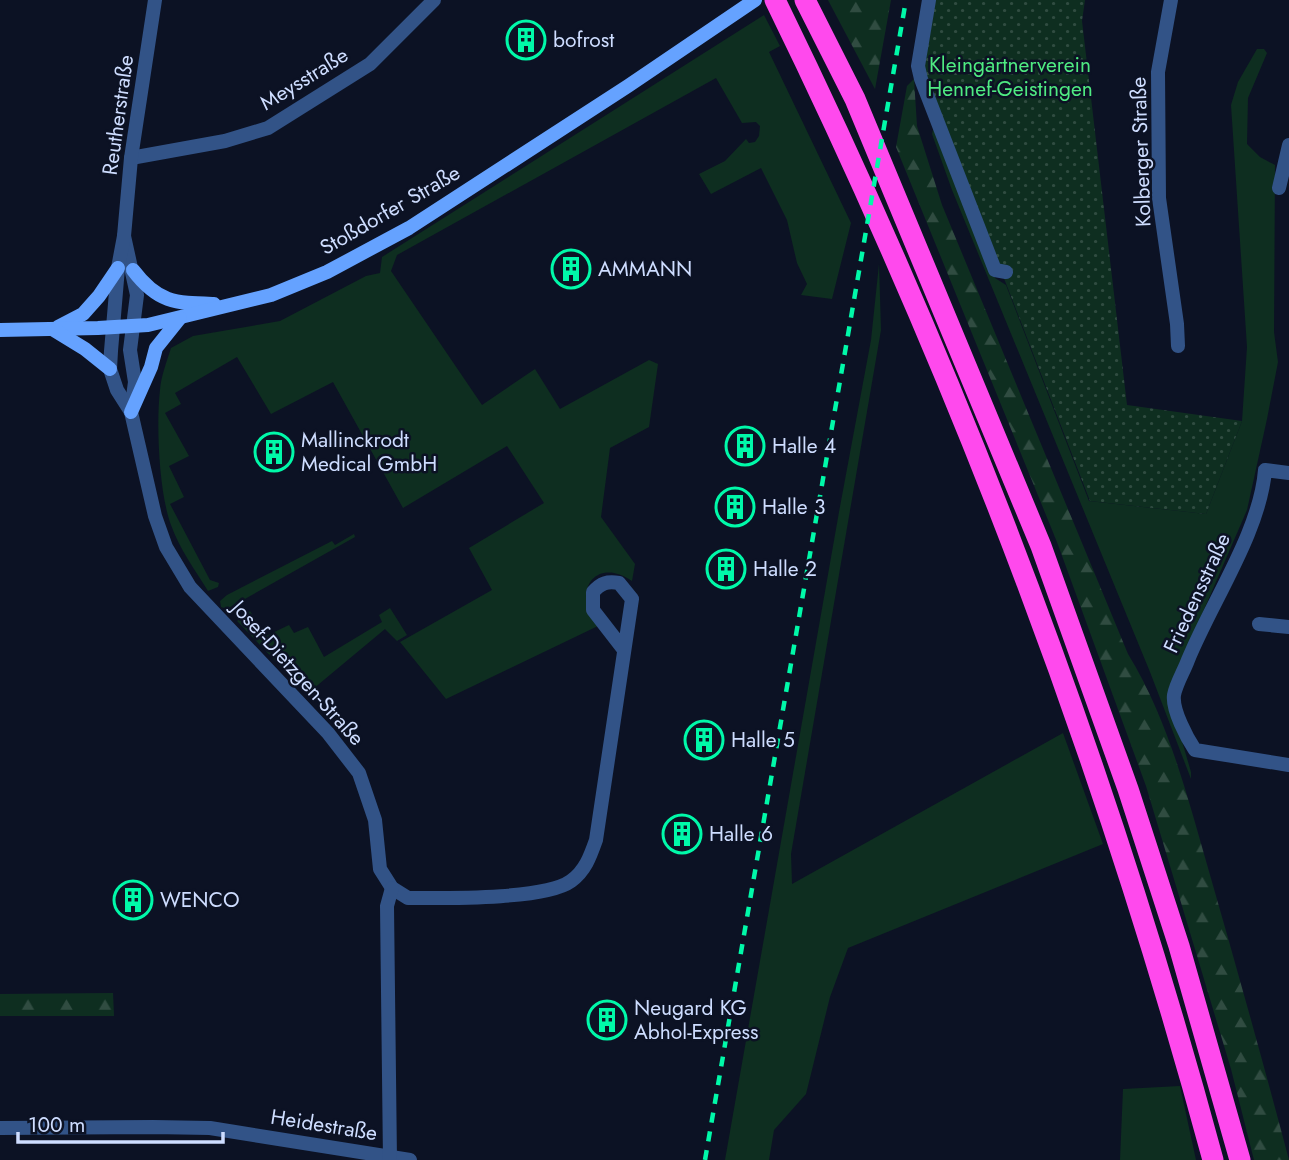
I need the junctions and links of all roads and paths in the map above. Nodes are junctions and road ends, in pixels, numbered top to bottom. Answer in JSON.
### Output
{"nodes":[{"id":1,"x":155,"y":0,"type":"edge"},
{"id":2,"x":434,"y":0,"type":"edge"},
{"id":3,"x":755,"y":0,"type":"edge"},
{"id":4,"x":775,"y":0,"type":"edge"},
{"id":5,"x":806,"y":0,"type":"edge"},
{"id":6,"x":929,"y":0,"type":"edge"},
{"id":7,"x":1171,"y":0,"type":"edge"},
{"id":8,"x":1289,"y":145,"type":"edge"},
{"id":9,"x":131,"y":158,"type":"junction"},
{"id":10,"x":1279,"y":188,"type":"dead end"},
{"id":11,"x":124,"y":236,"type":"junction"},
{"id":12,"x":118,"y":268,"type":"junction"},
{"id":13,"x":133,"y":270,"type":"junction"},
{"id":14,"x":1006,"y":272,"type":"dead end"},
{"id":15,"x":236,"y":305,"type":"junction"},
{"id":16,"x":180,"y":318,"type":"junction"},
{"id":17,"x":132,"y":325,"type":"junction"},
{"id":18,"x":113,"y":327,"type":"junction"},
{"id":19,"x":0,"y":330,"type":"edge"},
{"id":20,"x":53,"y":330,"type":"junction"},
{"id":21,"x":1178,"y":346,"type":"dead end"},
{"id":22,"x":110,"y":369,"type":"junction"},
{"id":23,"x":131,"y":412,"type":"junction"},
{"id":24,"x":1289,"y":473,"type":"edge"},
{"id":25,"x":1259,"y":624,"type":"dead end"},
{"id":26,"x":1289,"y":627,"type":"edge"},
{"id":27,"x":624,"y":650,"type":"dead end"},
{"id":28,"x":1289,"y":765,"type":"edge"},
{"id":29,"x":392,"y":888,"type":"junction"},
{"id":30,"x":0,"y":1128,"type":"edge"},
{"id":31,"x":390,"y":1158,"type":"edge"},
{"id":32,"x":410,"y":1160,"type":"edge"},
{"id":33,"x":1213,"y":1160,"type":"edge"},
{"id":34,"x":1241,"y":1160,"type":"edge"}],
"edges":[{"from":1,"to":9,"type":"street","name":"Reutherstraße"},
{"from":2,"to":9,"type":"street","name":"Meysstraße"},
{"from":3,"to":15,"type":"main road","name":"Stoßdorfer Straße"},
{"from":4,"to":33,"type":"highway"},
{"from":5,"to":34,"type":"highway"},
{"from":6,"to":14,"type":"street"},
{"from":7,"to":21,"type":"street","name":"Kolberger Straße"},
{"from":8,"to":10,"type":"street"},
{"from":9,"to":11,"type":"street","name":"Reutherstraße"},
{"from":11,"to":12,"type":"street","name":"Reutherstraße"},
{"from":11,"to":13,"type":"street","name":"Reutherstraße"},
{"from":12,"to":18,"type":"street","name":"Reutherstraße"},
{"from":12,"to":20,"type":"main road"},
{"from":13,"to":15,"type":"main road"},
{"from":13,"to":17,"type":"street","name":"Reutherstraße"},
{"from":15,"to":16,"type":"main road","name":"Stoßdorfer Straße"},
{"from":16,"to":17,"type":"main road","name":"Stoßdorfer Straße"},
{"from":16,"to":23,"type":"main road"},
{"from":17,"to":18,"type":"main road","name":"Stoßdorfer Straße"},
{"from":17,"to":23,"type":"street","name":"Josef-Dietzgen-Straße"},
{"from":18,"to":20,"type":"main road","name":"Stoßdorfer Straße"},
{"from":18,"to":22,"type":"street","name":"Reutherstraße"},
{"from":19,"to":20,"type":"main road","name":"Stoßdorfer Straße"},
{"from":20,"to":22,"type":"main road"},
{"from":22,"to":23,"type":"street"},
{"from":23,"to":29,"type":"street","name":"Josef-Dietzgen-Straße"},
{"from":24,"to":28,"type":"street","name":"Friedensstraße"},
{"from":25,"to":26,"type":"street"},
{"from":27,"to":29,"type":"street"},
{"from":29,"to":31,"type":"street","name":"Heidestraße"},
{"from":30,"to":31,"type":"street","name":"Heidestraße"},
{"from":31,"to":32,"type":"street","name":"Heidestraße"}]}
